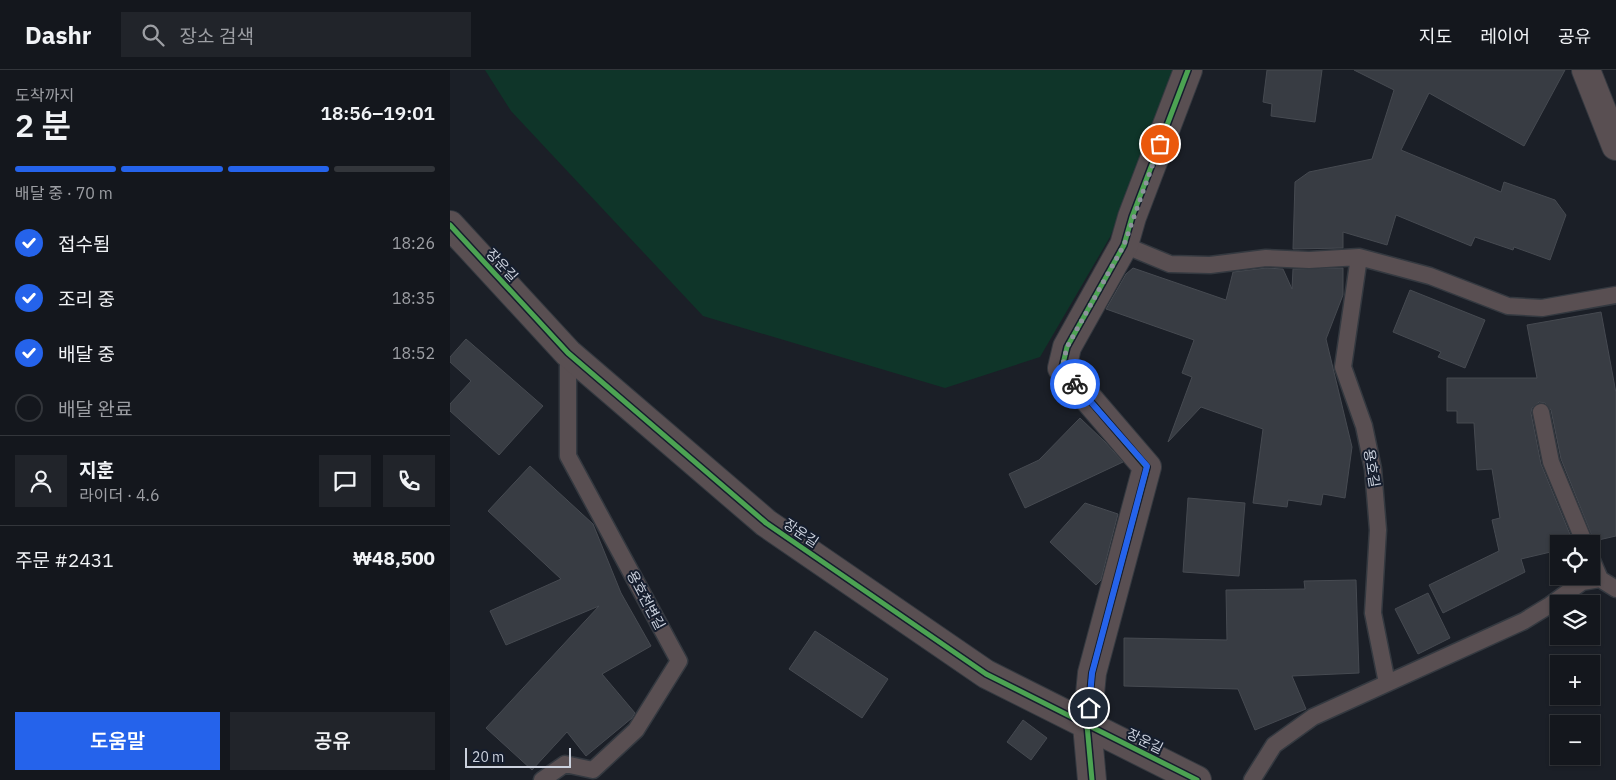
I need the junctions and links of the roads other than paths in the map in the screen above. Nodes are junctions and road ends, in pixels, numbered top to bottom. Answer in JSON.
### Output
{"nodes":[{"id":1,"x":1188,"y":70,"type":"edge"},
{"id":2,"x":1586,"y":70,"type":"edge"},
{"id":3,"x":1616,"y":146,"type":"edge"},
{"id":4,"x":450,"y":225,"type":"edge"},
{"id":5,"x":1124,"y":245,"type":"junction"},
{"id":6,"x":1359,"y":257,"type":"junction"},
{"id":7,"x":1616,"y":295,"type":"edge"},
{"id":8,"x":568,"y":353,"type":"junction"},
{"id":9,"x":1541,"y":412,"type":"dead end"},
{"id":10,"x":1581,"y":535,"type":"edge"},
{"id":11,"x":1600,"y":579,"type":"edge"},
{"id":12,"x":1578,"y":585,"type":"edge"},
{"id":13,"x":1616,"y":589,"type":"edge"},
{"id":14,"x":1387,"y":683,"type":"junction"},
{"id":15,"x":1087,"y":725,"type":"junction"},
{"id":16,"x":542,"y":780,"type":"edge"},
{"id":17,"x":1092,"y":780,"type":"edge"},
{"id":18,"x":1197,"y":780,"type":"edge"},
{"id":19,"x":1252,"y":780,"type":"edge"}],
"edges":[{"from":1,"to":5,"type":"street"},
{"from":2,"to":3,"type":"street"},
{"from":4,"to":8,"type":"street","name":"장운길"},
{"from":5,"to":6,"type":"lane"},
{"from":5,"to":15,"type":"street"},
{"from":6,"to":7,"type":"lane"},
{"from":6,"to":14,"type":"lane","name":"용호길"},
{"from":8,"to":15,"type":"street","name":"장운길"},
{"from":8,"to":16,"type":"lane","name":"용호천변길"},
{"from":9,"to":10,"type":"lane"},
{"from":11,"to":13,"type":"lane"},
{"from":12,"to":14,"type":"lane"},
{"from":14,"to":19,"type":"lane"},
{"from":15,"to":17,"type":"street"},
{"from":15,"to":18,"type":"street","name":"장운길"}]}
